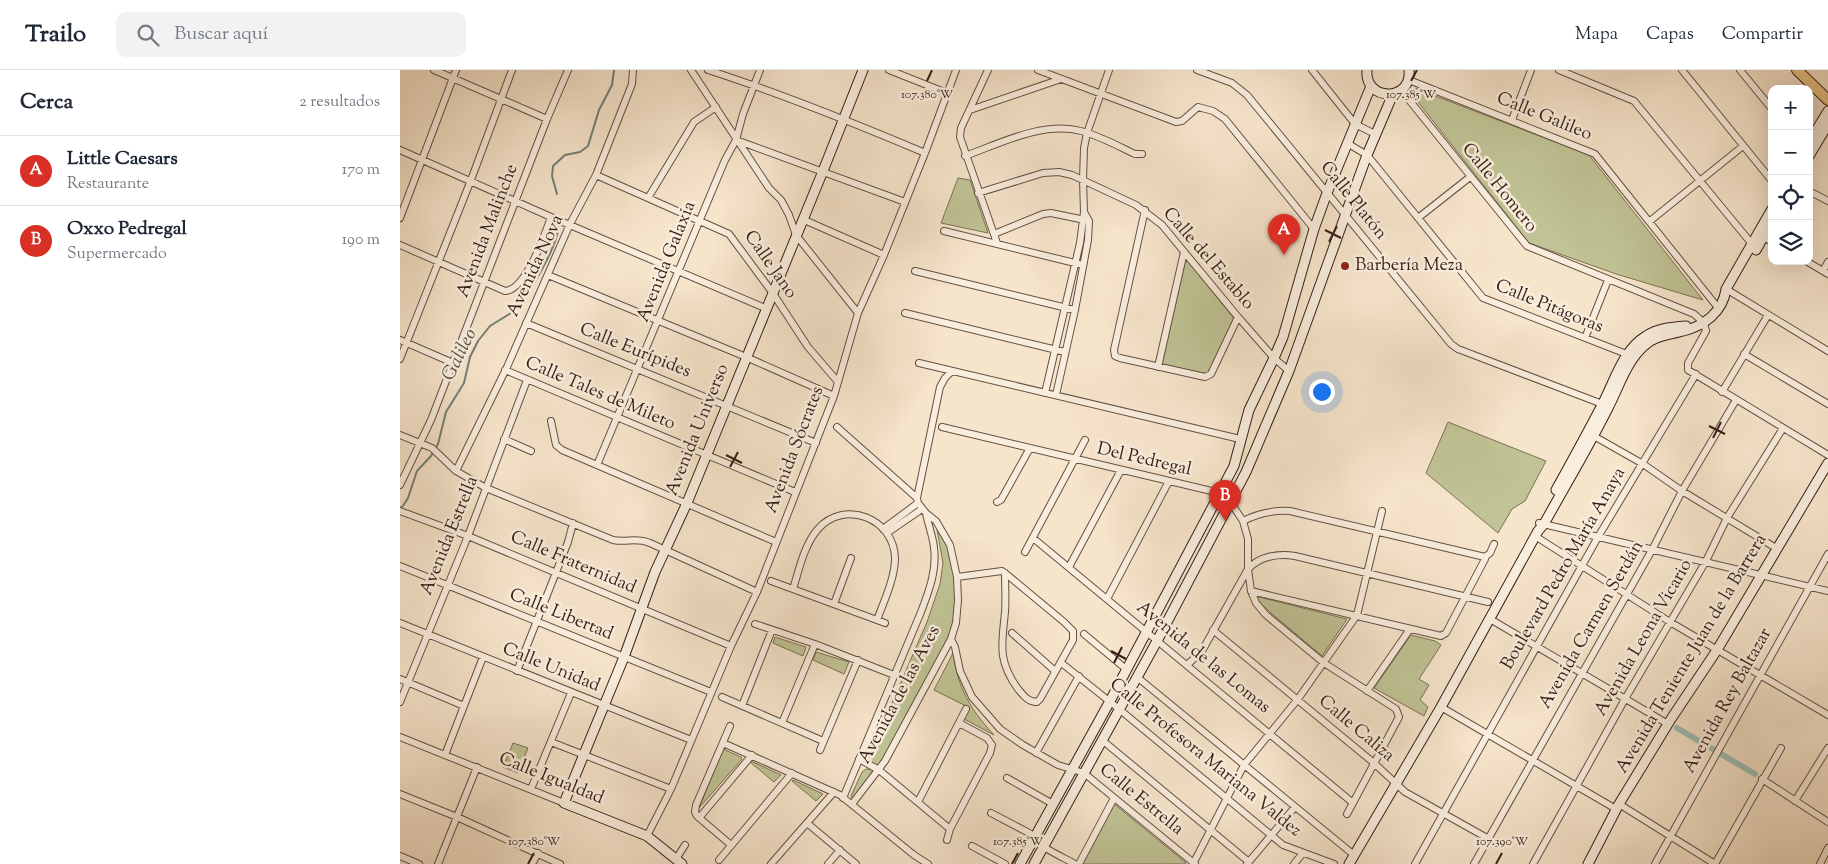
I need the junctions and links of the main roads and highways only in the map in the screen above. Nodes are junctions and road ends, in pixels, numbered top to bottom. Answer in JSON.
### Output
{"nodes":[{"id":1,"x":1797,"y":70,"type":"edge"},
{"id":2,"x":1804,"y":70,"type":"edge"},
{"id":3,"x":1828,"y":93,"type":"edge"},
{"id":4,"x":1828,"y":100,"type":"edge"}],
"edges":[{"from":1,"to":4,"type":"main road"},
{"from":2,"to":3,"type":"main road"}]}
